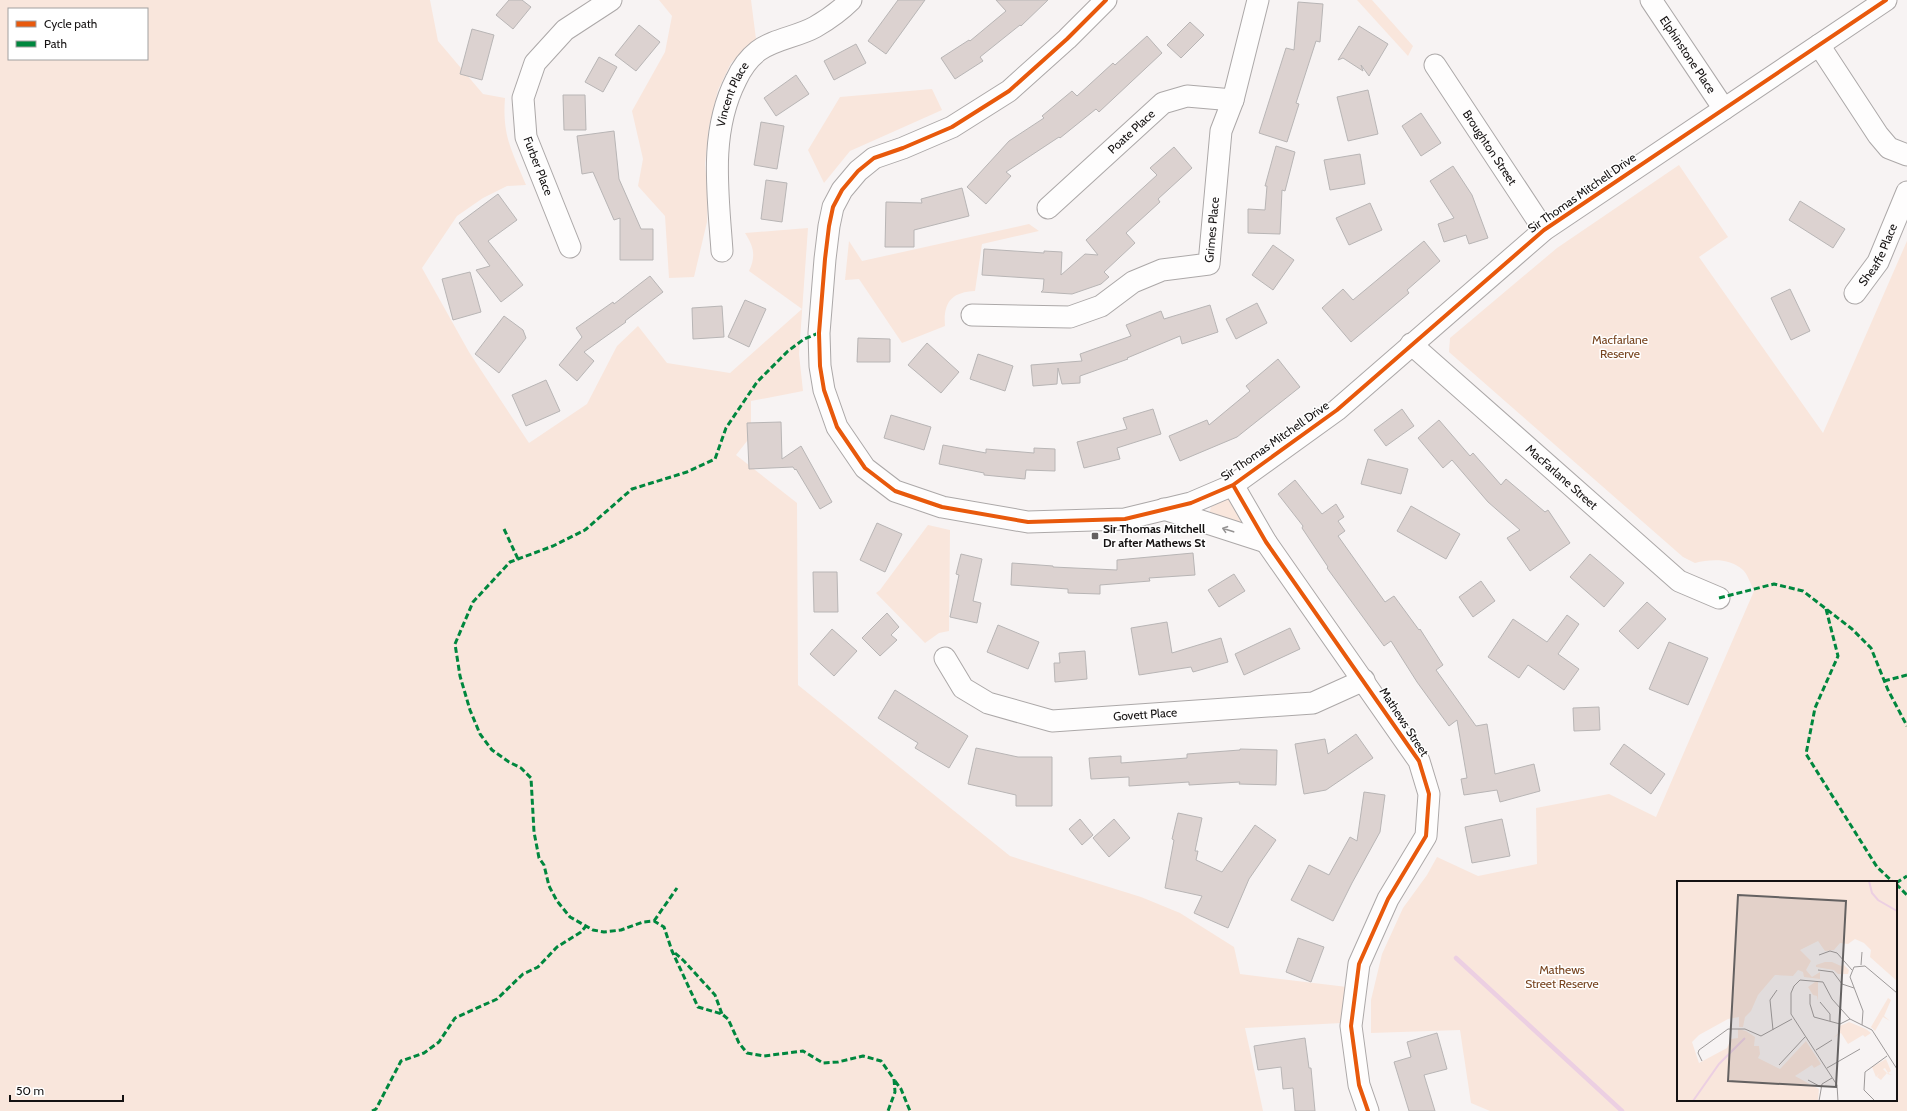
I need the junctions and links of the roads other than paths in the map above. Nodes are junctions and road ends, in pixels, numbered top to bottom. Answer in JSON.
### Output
{"nodes":[{"id":1,"x":611,"y":0,"type":"edge"},
{"id":2,"x":851,"y":0,"type":"edge"},
{"id":3,"x":1106,"y":0,"type":"edge"},
{"id":4,"x":1258,"y":0,"type":"edge"},
{"id":5,"x":1651,"y":0,"type":"edge"},
{"id":6,"x":1886,"y":0,"type":"edge"},
{"id":7,"x":1819,"y":45,"type":"junction"},
{"id":8,"x":1435,"y":65,"type":"dead end"},
{"id":9,"x":1233,"y":100,"type":"junction"},
{"id":10,"x":1724,"y":109,"type":"junction"},
{"id":11,"x":1907,"y":156,"type":"edge"},
{"id":12,"x":1907,"y":192,"type":"edge"},
{"id":13,"x":1048,"y":208,"type":"dead end"},
{"id":14,"x":1544,"y":230,"type":"junction"},
{"id":15,"x":570,"y":247,"type":"dead end"},
{"id":16,"x":722,"y":250,"type":"dead end"},
{"id":17,"x":1855,"y":293,"type":"dead end"},
{"id":18,"x":972,"y":315,"type":"dead end"},
{"id":19,"x":1411,"y":344,"type":"junction"},
{"id":20,"x":1233,"y":485,"type":"junction"},
{"id":21,"x":1164,"y":509,"type":"junction"},
{"id":22,"x":1266,"y":542,"type":"junction"},
{"id":23,"x":1719,"y":598,"type":"dead end"},
{"id":24,"x":945,"y":658,"type":"dead end"},
{"id":25,"x":1364,"y":680,"type":"junction"},
{"id":26,"x":1368,"y":1111,"type":"edge"}],
"edges":[{"from":1,"to":15,"type":"street","name":"Furber Place"},
{"from":2,"to":16,"type":"street","name":"Vincent Place"},
{"from":3,"to":21,"type":"street","name":"Sir Thomas Mitchell Drive"},
{"from":4,"to":9,"type":"street","name":"Grimes Place"},
{"from":5,"to":10,"type":"street","name":"Elphinstone Place"},
{"from":6,"to":7,"type":"street","name":"Sir Thomas Mitchell Drive"},
{"from":7,"to":10,"type":"street","name":"Sir Thomas Mitchell Drive"},
{"from":7,"to":11,"type":"street"},
{"from":8,"to":14,"type":"street","name":"Broughton Street"},
{"from":9,"to":13,"type":"street","name":"Poate Place"},
{"from":9,"to":18,"type":"street","name":"Grimes Place"},
{"from":10,"to":14,"type":"street","name":"Sir Thomas Mitchell Drive"},
{"from":12,"to":17,"type":"street","name":"Sheaffe Place"},
{"from":14,"to":19,"type":"street","name":"Sir Thomas Mitchell Drive"},
{"from":19,"to":20,"type":"street","name":"Sir Thomas Mitchell Drive"},
{"from":19,"to":23,"type":"street","name":"MacFarlane Street"},
{"from":20,"to":21,"type":"street","name":"Sir Thomas Mitchell Drive"},
{"from":20,"to":22,"type":"street","name":"Mathews Street"},
{"from":22,"to":21,"type":"street","one_way":true},
{"from":22,"to":25,"type":"street","name":"Mathews Street"},
{"from":24,"to":25,"type":"street","name":"Govett Place"},
{"from":25,"to":26,"type":"street","name":"Mathews Street"}]}
